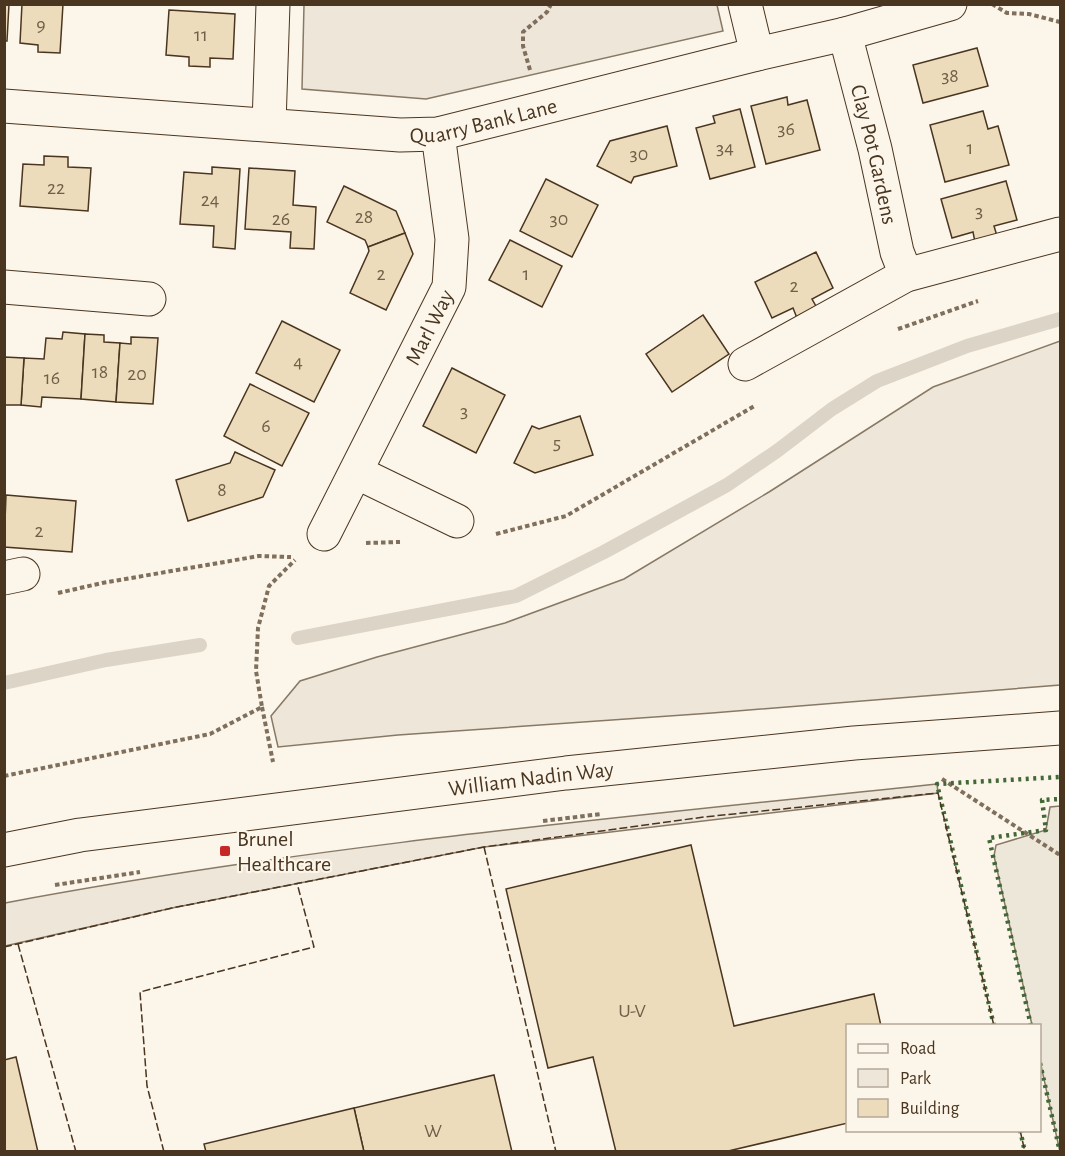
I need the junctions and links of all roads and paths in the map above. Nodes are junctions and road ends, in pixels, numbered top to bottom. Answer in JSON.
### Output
{"nodes":[{"id":1,"x":273,"y":4,"type":"edge"},
{"id":2,"x":551,"y":4,"type":"edge"},
{"id":3,"x":744,"y":4,"type":"edge"},
{"id":4,"x":950,"y":4,"type":"edge"},
{"id":5,"x":992,"y":4,"type":"edge"},
{"id":6,"x":1060,"y":22,"type":"edge"},
{"id":7,"x":845,"y":34,"type":"junction"},
{"id":8,"x":757,"y":54,"type":"junction"},
{"id":9,"x":4,"y":106,"type":"edge"},
{"id":10,"x":540,"y":109,"type":"junction"},
{"id":11,"x":269,"y":124,"type":"junction"},
{"id":12,"x":438,"y":134,"type":"junction"},
{"id":13,"x":1060,"y":234,"type":"edge"},
{"id":14,"x":906,"y":275,"type":"junction"},
{"id":15,"x":4,"y":287,"type":"edge"},
{"id":16,"x":149,"y":299,"type":"dead end"},
{"id":17,"x":985,"y":299,"type":"dead end"},
{"id":18,"x":889,"y":333,"type":"dead end"},
{"id":19,"x":745,"y":364,"type":"dead end"},
{"id":20,"x":765,"y":400,"type":"dead end"},
{"id":21,"x":356,"y":472,"type":"junction"},
{"id":22,"x":457,"y":521,"type":"dead end"},
{"id":23,"x":489,"y":536,"type":"dead end"},
{"id":24,"x":407,"y":542,"type":"dead end"},
{"id":25,"x":358,"y":544,"type":"dead end"},
{"id":26,"x":313,"y":545,"type":"joint"},
{"id":27,"x":297,"y":558,"type":"junction"},
{"id":28,"x":48,"y":595,"type":"dead end"},
{"id":29,"x":262,"y":707,"type":"junction"},
{"id":30,"x":1060,"y":728,"type":"edge"},
{"id":31,"x":273,"y":762,"type":"dead end"},
{"id":32,"x":4,"y":776,"type":"edge"},
{"id":33,"x":953,"y":778,"type":"dead end"},
{"id":34,"x":601,"y":814,"type":"dead end"},
{"id":35,"x":531,"y":822,"type":"dead end"},
{"id":36,"x":4,"y":850,"type":"edge"},
{"id":37,"x":1060,"y":855,"type":"edge"},
{"id":38,"x":150,"y":870,"type":"dead end"},
{"id":39,"x":48,"y":886,"type":"dead end"}],
"edges":[{"from":1,"to":11,"type":"street"},
{"from":2,"to":10,"type":"path"},
{"from":3,"to":8,"type":"street"},
{"from":4,"to":7,"type":"street","name":"Quarry Bank Lane"},
{"from":5,"to":6,"type":"path"},
{"from":7,"to":8,"type":"street","name":"Quarry Bank Lane"},
{"from":7,"to":14,"type":"street","name":"Clay Pot Gardens"},
{"from":8,"to":10,"type":"street","name":"Quarry Bank Lane"},
{"from":9,"to":11,"type":"street","name":"Quarry Bank Lane"},
{"from":10,"to":12,"type":"street","name":"Quarry Bank Lane"},
{"from":11,"to":12,"type":"street","name":"Quarry Bank Lane"},
{"from":12,"to":21,"type":"street","name":"Marl Way"},
{"from":13,"to":14,"type":"street"},
{"from":14,"to":19,"type":"street"},
{"from":15,"to":16,"type":"street"},
{"from":17,"to":18,"type":"path"},
{"from":20,"to":23,"type":"path"},
{"from":21,"to":22,"type":"street"},
{"from":21,"to":26,"type":"street","name":"Marl Way"},
{"from":24,"to":25,"type":"path"},
{"from":26,"to":27,"type":"path"},
{"from":27,"to":28,"type":"path"},
{"from":27,"to":29,"type":"path"},
{"from":29,"to":31,"type":"path"},
{"from":29,"to":32,"type":"path"},
{"from":30,"to":36,"type":"street","name":"William Nadin Way"},
{"from":33,"to":37,"type":"path"},
{"from":34,"to":35,"type":"path"},
{"from":38,"to":39,"type":"path"}]}
